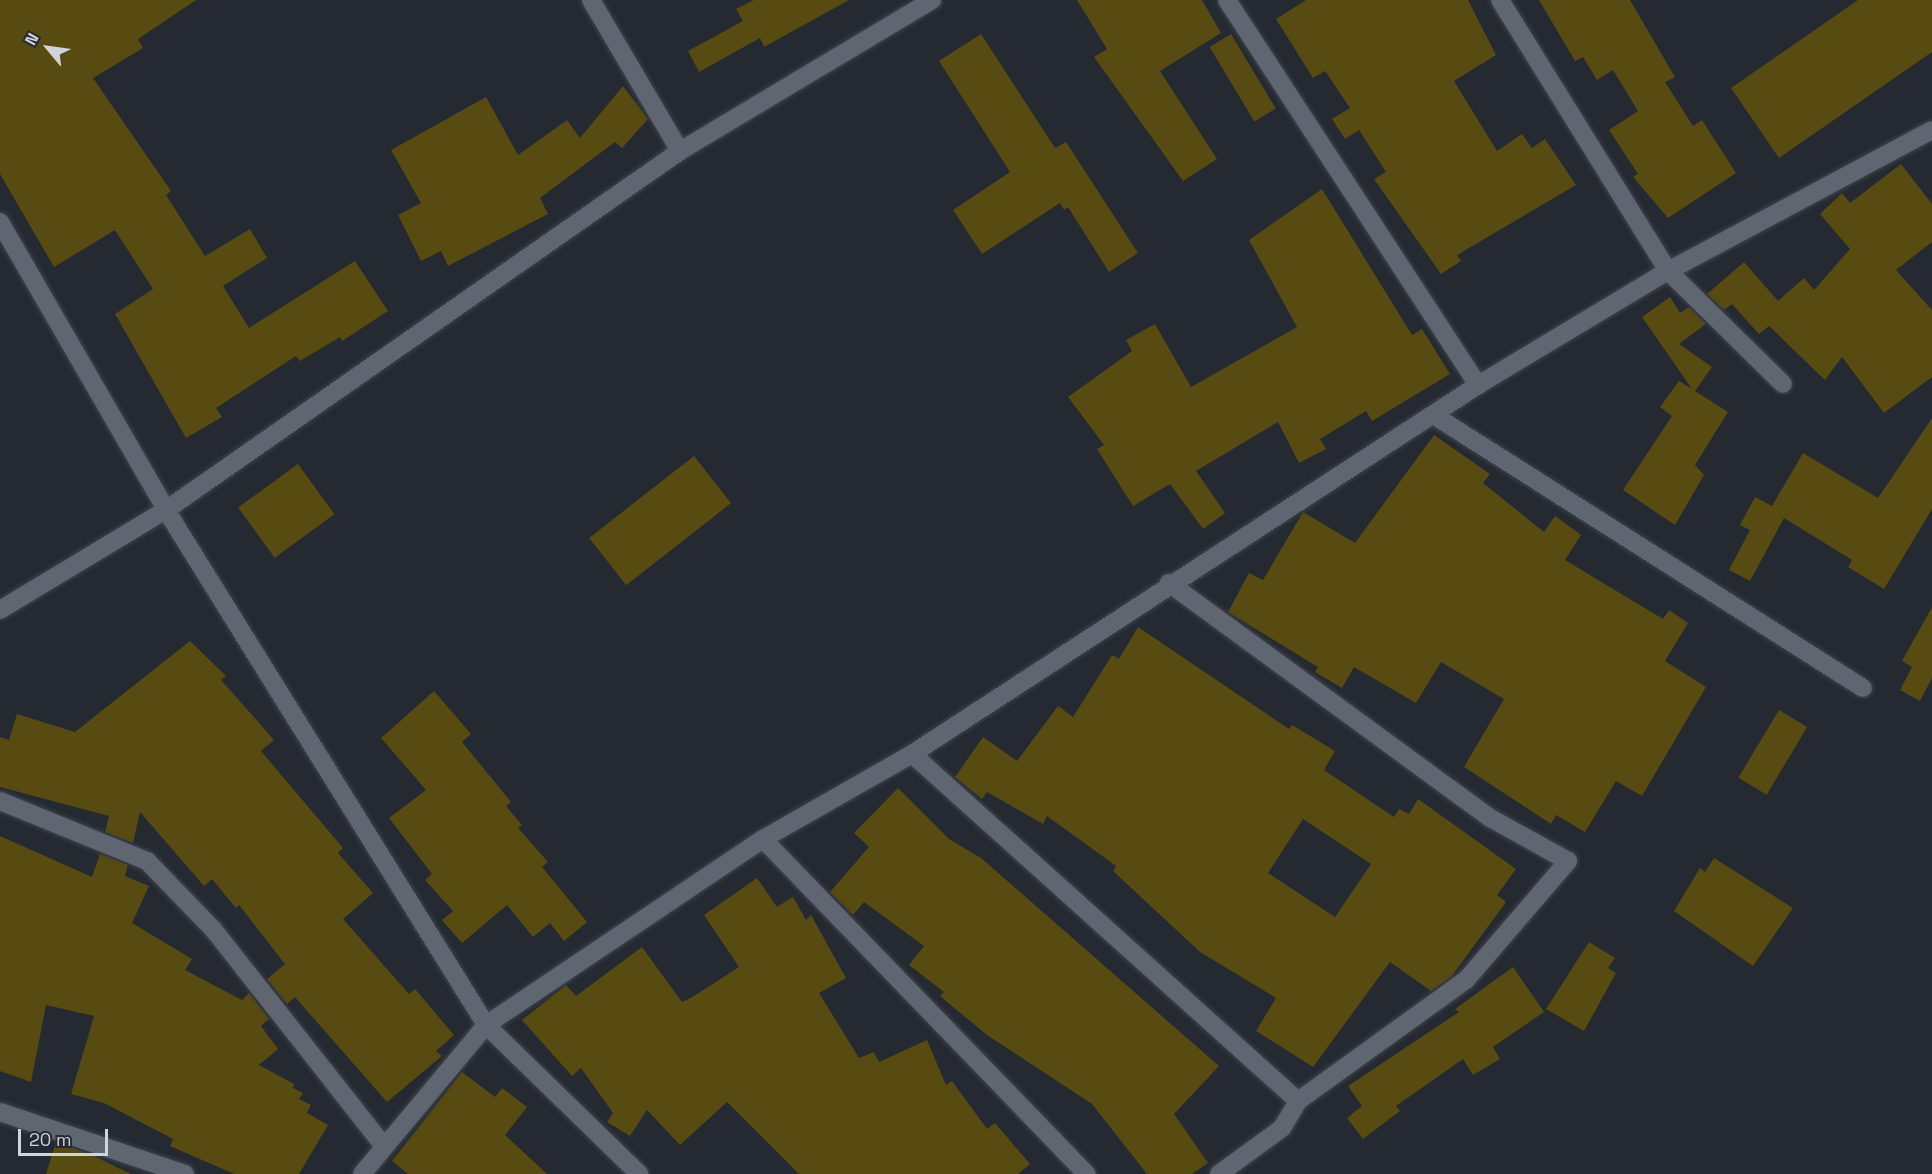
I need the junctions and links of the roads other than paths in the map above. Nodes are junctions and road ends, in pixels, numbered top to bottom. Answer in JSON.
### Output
{"nodes":[{"id":1,"x":591,"y":0,"type":"edge"},
{"id":2,"x":932,"y":0,"type":"edge"},
{"id":3,"x":1227,"y":0,"type":"edge"},
{"id":4,"x":1500,"y":0,"type":"edge"},
{"id":5,"x":1932,"y":130,"type":"edge"},
{"id":6,"x":680,"y":151,"type":"junction"},
{"id":7,"x":0,"y":222,"type":"edge"},
{"id":8,"x":1668,"y":271,"type":"junction"},
{"id":9,"x":1783,"y":384,"type":"dead end"},
{"id":10,"x":1478,"y":385,"type":"junction"},
{"id":11,"x":1435,"y":416,"type":"junction"},
{"id":12,"x":166,"y":510,"type":"junction"},
{"id":13,"x":1169,"y":583,"type":"junction"},
{"id":14,"x":0,"y":610,"type":"edge"},
{"id":15,"x":1863,"y":688,"type":"dead end"},
{"id":16,"x":912,"y":753,"type":"junction"},
{"id":17,"x":0,"y":801,"type":"edge"},
{"id":18,"x":763,"y":839,"type":"junction"},
{"id":19,"x":486,"y":1025,"type":"junction"},
{"id":20,"x":1298,"y":1101,"type":"junction"},
{"id":21,"x":0,"y":1112,"type":"edge"},
{"id":22,"x":383,"y":1145,"type":"junction"},
{"id":23,"x":185,"y":1174,"type":"edge"},
{"id":24,"x":362,"y":1174,"type":"edge"},
{"id":25,"x":639,"y":1174,"type":"edge"},
{"id":26,"x":1087,"y":1174,"type":"edge"},
{"id":27,"x":1219,"y":1174,"type":"edge"}],
"edges":[{"from":1,"to":6,"type":"street"},
{"from":2,"to":6,"type":"street"},
{"from":3,"to":10,"type":"street"},
{"from":4,"to":8,"type":"street"},
{"from":5,"to":8,"type":"street"},
{"from":6,"to":12,"type":"street"},
{"from":7,"to":12,"type":"street"},
{"from":8,"to":9,"type":"street"},
{"from":8,"to":10,"type":"street"},
{"from":10,"to":11,"type":"street"},
{"from":11,"to":13,"type":"street"},
{"from":11,"to":15,"type":"street"},
{"from":12,"to":14,"type":"street"},
{"from":12,"to":19,"type":"street"},
{"from":13,"to":16,"type":"street"},
{"from":13,"to":20,"type":"street"},
{"from":16,"to":18,"type":"street"},
{"from":16,"to":20,"type":"street"},
{"from":17,"to":22,"type":"street"},
{"from":18,"to":19,"type":"street"},
{"from":18,"to":26,"type":"street"},
{"from":19,"to":22,"type":"street"},
{"from":19,"to":25,"type":"street"},
{"from":20,"to":27,"type":"street"},
{"from":21,"to":23,"type":"street"},
{"from":22,"to":24,"type":"street"}]}
